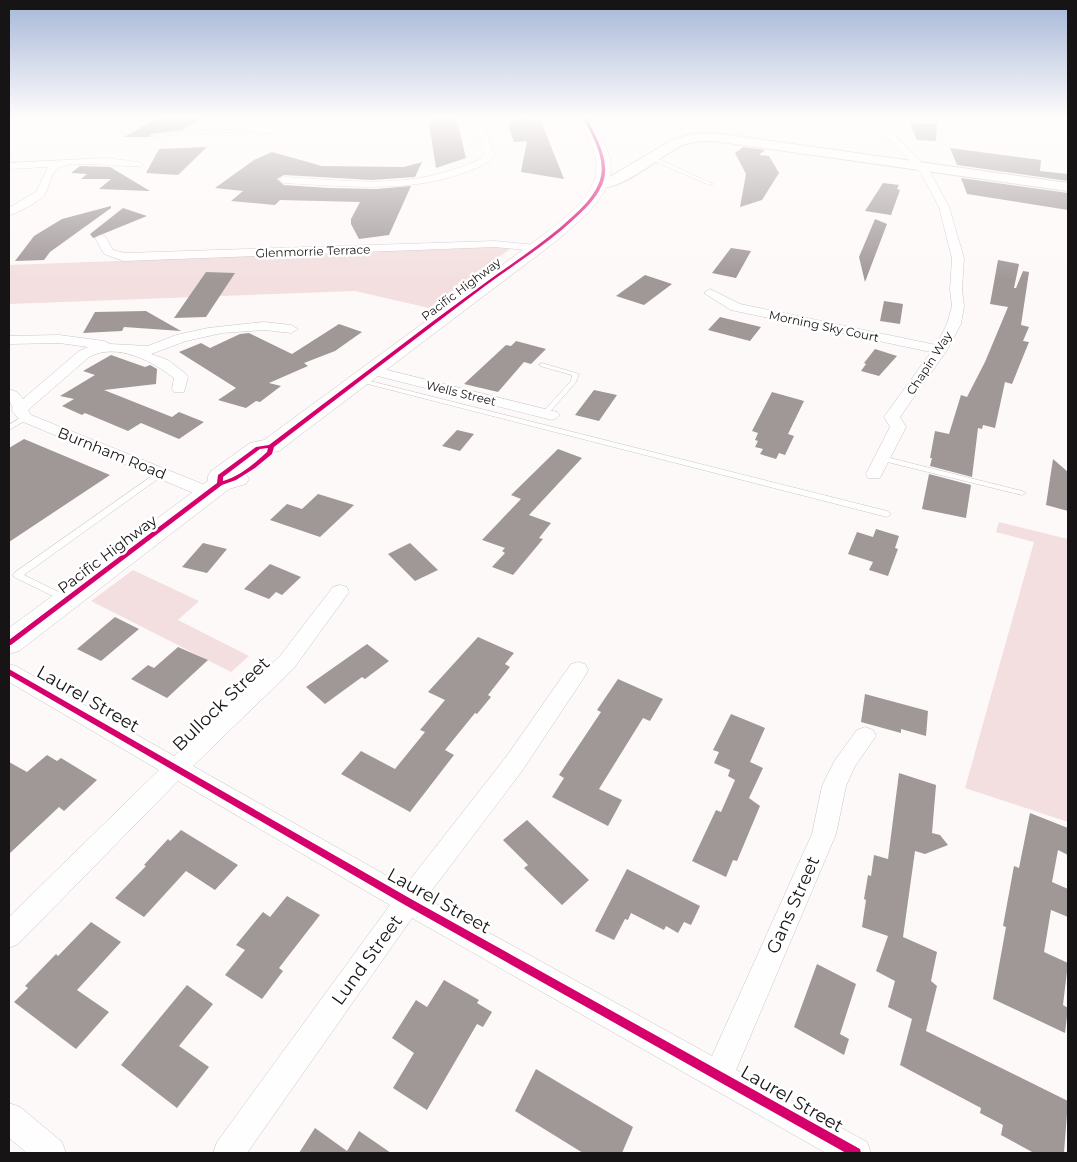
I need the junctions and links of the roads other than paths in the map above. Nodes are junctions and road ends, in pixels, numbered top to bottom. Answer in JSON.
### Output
{"nodes":[{"id":1,"x":50,"y":171,"type":"edge"},
{"id":2,"x":462,"y":171,"type":"edge"},
{"id":3,"x":603,"y":171,"type":"edge"},
{"id":4,"x":630,"y":171,"type":"edge"},
{"id":5,"x":676,"y":171,"type":"edge"},
{"id":6,"x":923,"y":171,"type":"edge"},
{"id":7,"x":957,"y":171,"type":"edge"},
{"id":8,"x":284,"y":180,"type":"dead end"},
{"id":9,"x":600,"y":184,"type":"junction"},
{"id":10,"x":711,"y":184,"type":"dead end"},
{"id":11,"x":1068,"y":187,"type":"edge"},
{"id":12,"x":9,"y":212,"type":"edge"},
{"id":13,"x":101,"y":238,"type":"dead end"},
{"id":14,"x":535,"y":248,"type":"junction"},
{"id":15,"x":710,"y":293,"type":"dead end"},
{"id":16,"x":291,"y":329,"type":"dead end"},
{"id":17,"x":9,"y":340,"type":"edge"},
{"id":18,"x":128,"y":350,"type":"junction"},
{"id":19,"x":940,"y":350,"type":"junction"},
{"id":20,"x":542,"y":365,"type":"dead end"},
{"id":21,"x":364,"y":375,"type":"junction"},
{"id":22,"x":179,"y":389,"type":"dead end"},
{"id":23,"x":9,"y":393,"type":"edge"},
{"id":24,"x":18,"y":413,"type":"edge"},
{"id":25,"x":549,"y":414,"type":"joint"},
{"id":26,"x":9,"y":428,"type":"edge"},
{"id":27,"x":882,"y":458,"type":"junction"},
{"id":28,"x":162,"y":473,"type":"junction"},
{"id":29,"x":874,"y":474,"type":"dead end"},
{"id":30,"x":214,"y":489,"type":"junction"},
{"id":31,"x":1022,"y":493,"type":"dead end"},
{"id":32,"x":887,"y":514,"type":"dead end"},
{"id":33,"x":13,"y":577,"type":"edge"},
{"id":34,"x":340,"y":592,"type":"dead end"},
{"id":35,"x":66,"y":600,"type":"junction"},
{"id":36,"x":9,"y":643,"type":"edge"},
{"id":37,"x":578,"y":670,"type":"dead end"},
{"id":38,"x":9,"y":672,"type":"edge"},
{"id":39,"x":865,"y":736,"type":"dead end"},
{"id":40,"x":177,"y":767,"type":"junction"},
{"id":41,"x":408,"y":902,"type":"junction"},
{"id":42,"x":9,"y":936,"type":"edge"},
{"id":43,"x":719,"y":1075,"type":"junction"},
{"id":44,"x":9,"y":1118,"type":"edge"},
{"id":45,"x":51,"y":1153,"type":"edge"},
{"id":46,"x":228,"y":1153,"type":"edge"},
{"id":47,"x":856,"y":1153,"type":"edge"}],
"edges":[{"from":1,"to":12,"type":"street"},
{"from":2,"to":8,"type":"street"},
{"from":3,"to":9,"type":"main road","name":"Pacific Highway"},
{"from":4,"to":9,"type":"street"},
{"from":5,"to":10,"type":"lane"},
{"from":6,"to":19,"type":"street","name":"Chapin Way"},
{"from":7,"to":11,"type":"street"},
{"from":9,"to":14,"type":"main road","name":"Pacific Highway"},
{"from":13,"to":14,"type":"street","name":"Glenmorrie Terrace"},
{"from":14,"to":21,"type":"main road","name":"Pacific Highway"},
{"from":15,"to":19,"type":"street","name":"Morning Sky Court"},
{"from":16,"to":18,"type":"street"},
{"from":17,"to":18,"type":"street"},
{"from":18,"to":22,"type":"street"},
{"from":18,"to":24,"type":"street"},
{"from":19,"to":27,"type":"street","name":"Chapin Way"},
{"from":20,"to":25,"type":"lane"},
{"from":21,"to":25,"type":"street","name":"Wells Street"},
{"from":21,"to":30,"type":"main road","name":"Pacific Highway"},
{"from":21,"to":32,"type":"lane"},
{"from":23,"to":24,"type":"street"},
{"from":24,"to":26,"type":"lane"},
{"from":24,"to":28,"type":"street","name":"Burnham Road"},
{"from":27,"to":29,"type":"street","name":"Chapin Way"},
{"from":27,"to":31,"type":"lane"},
{"from":28,"to":30,"type":"street","name":"Burnham Road"},
{"from":28,"to":33,"type":"lane"},
{"from":30,"to":35,"type":"main road","name":"Pacific Highway"},
{"from":33,"to":35,"type":"lane"},
{"from":34,"to":40,"type":"street","name":"Bullock Street"},
{"from":35,"to":36,"type":"main road","name":"Pacific Highway"},
{"from":37,"to":41,"type":"street","name":"Lund Street"},
{"from":38,"to":40,"type":"street","name":"Laurel Street"},
{"from":39,"to":43,"type":"street","name":"Gans Street"},
{"from":40,"to":41,"type":"street","name":"Laurel Street"},
{"from":40,"to":42,"type":"street","name":"Bullock Street"},
{"from":41,"to":43,"type":"street","name":"Laurel Street"},
{"from":41,"to":46,"type":"street","name":"Lund Street"},
{"from":43,"to":47,"type":"street","name":"Laurel Street"},
{"from":44,"to":45,"type":"street"}]}
